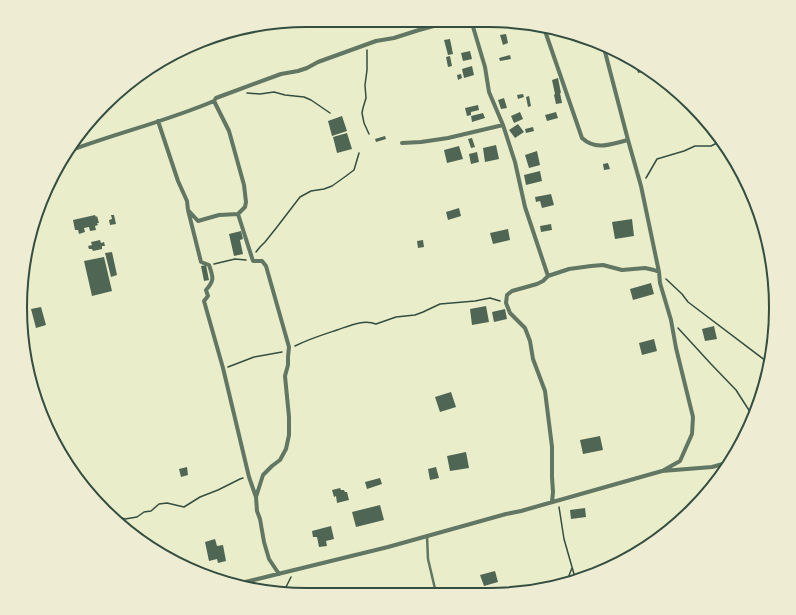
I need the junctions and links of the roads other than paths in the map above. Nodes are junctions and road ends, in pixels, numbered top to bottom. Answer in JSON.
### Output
{"nodes":[{"id":1,"x":430,"y":27,"type":"edge"},
{"id":2,"x":473,"y":27,"type":"edge"},
{"id":3,"x":546,"y":33,"type":"edge"},
{"id":4,"x":605,"y":52,"type":"edge"},
{"id":5,"x":214,"y":101,"type":"junction"},
{"id":6,"x":158,"y":121,"type":"junction"},
{"id":7,"x":503,"y":125,"type":"junction"},
{"id":8,"x":628,"y":140,"type":"junction"},
{"id":9,"x":402,"y":143,"type":"dead end"},
{"id":10,"x":77,"y":148,"type":"edge"},
{"id":11,"x":188,"y":210,"type":"junction"},
{"id":12,"x":238,"y":214,"type":"junction"},
{"id":13,"x":659,"y":272,"type":"junction"},
{"id":14,"x":548,"y":276,"type":"junction"},
{"id":15,"x":721,"y":465,"type":"edge"},
{"id":16,"x":662,"y":471,"type":"junction"},
{"id":17,"x":256,"y":498,"type":"junction"},
{"id":18,"x":552,"y":502,"type":"junction"},
{"id":19,"x":427,"y":536,"type":"junction"},
{"id":20,"x":279,"y":574,"type":"junction"},
{"id":21,"x":248,"y":581,"type":"edge"},
{"id":22,"x":435,"y":588,"type":"edge"}],
"edges":[{"from":1,"to":5,"type":"street"},
{"from":2,"to":7,"type":"street"},
{"from":3,"to":8,"type":"street"},
{"from":4,"to":8,"type":"street"},
{"from":5,"to":6,"type":"street"},
{"from":5,"to":12,"type":"street"},
{"from":6,"to":10,"type":"street"},
{"from":6,"to":11,"type":"street"},
{"from":7,"to":9,"type":"street"},
{"from":7,"to":14,"type":"street"},
{"from":8,"to":13,"type":"street"},
{"from":11,"to":12,"type":"street"},
{"from":11,"to":17,"type":"street"},
{"from":12,"to":17,"type":"street"},
{"from":13,"to":14,"type":"street"},
{"from":13,"to":16,"type":"street"},
{"from":14,"to":18,"type":"street"},
{"from":15,"to":16,"type":"street"},
{"from":16,"to":18,"type":"street"},
{"from":17,"to":20,"type":"street"},
{"from":18,"to":19,"type":"street"},
{"from":19,"to":20,"type":"street"},
{"from":19,"to":22,"type":"lane"},
{"from":20,"to":21,"type":"street"}]}
